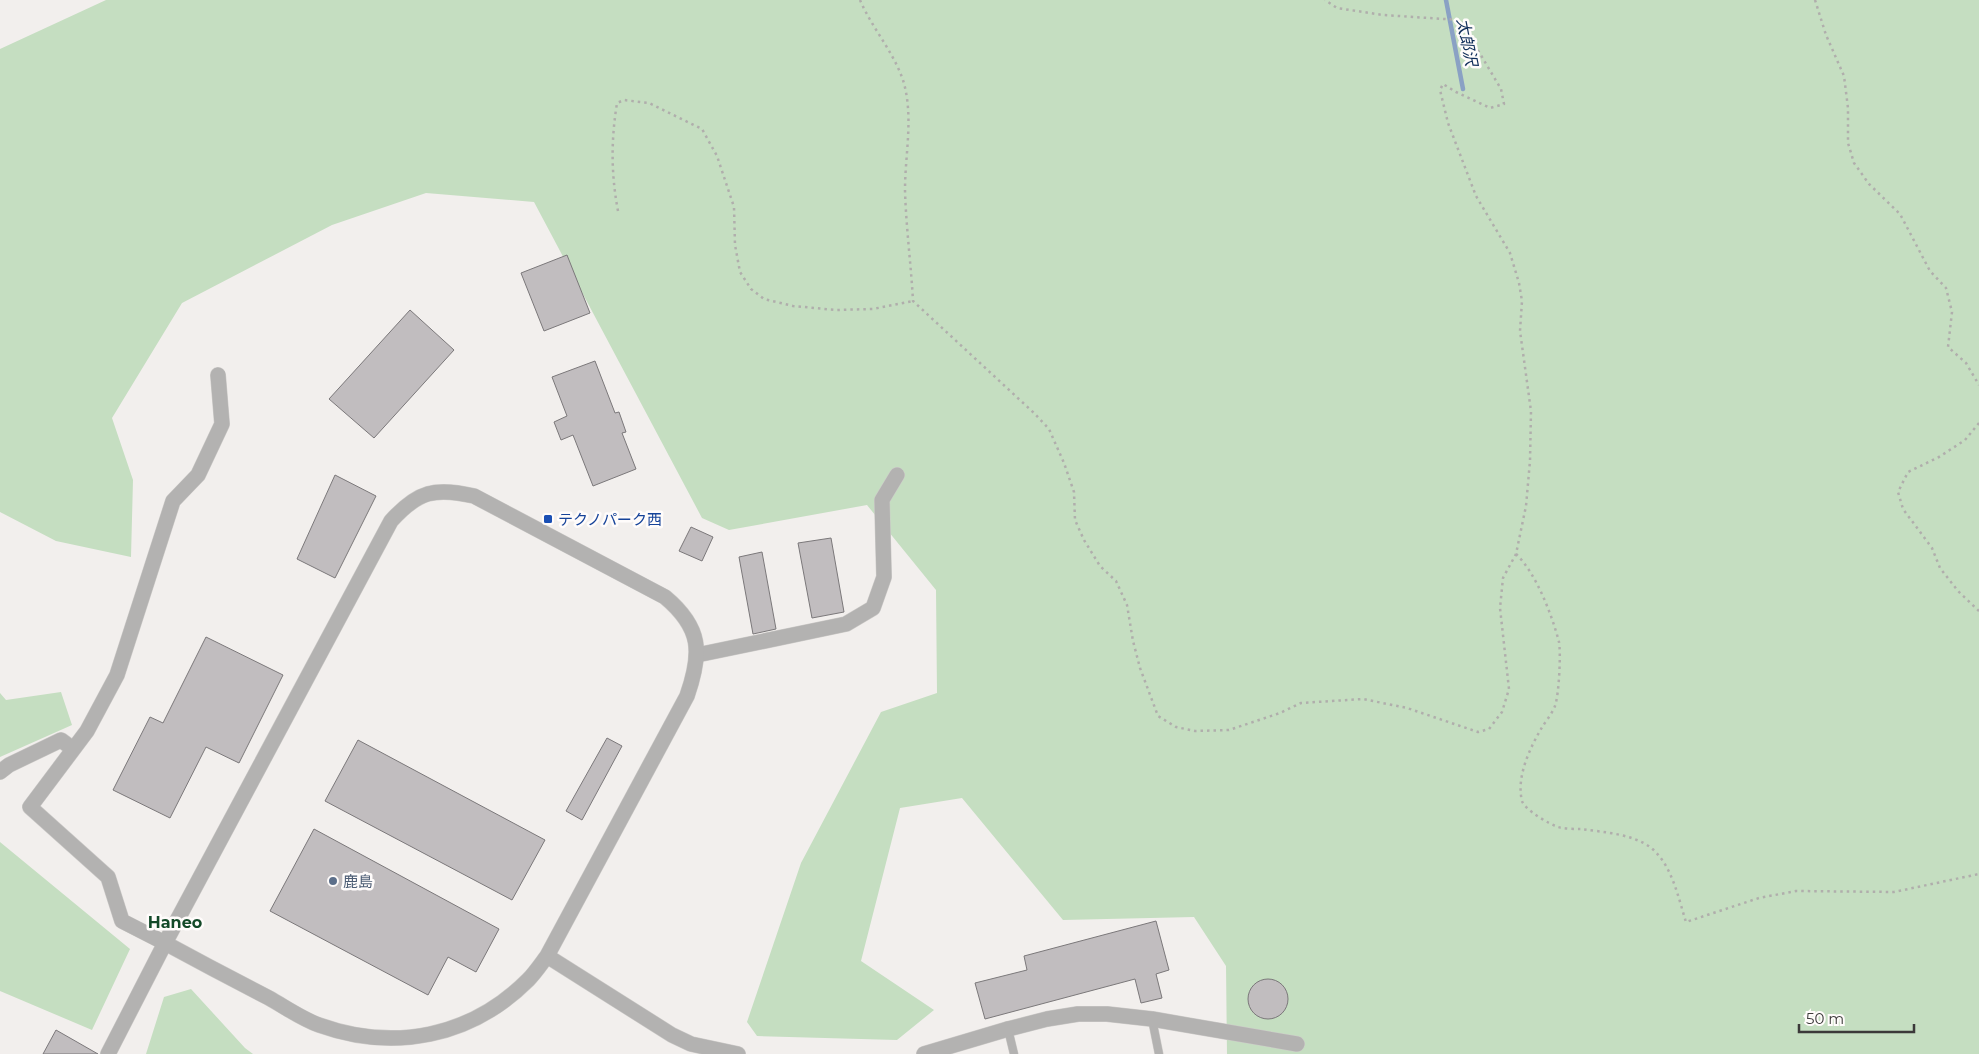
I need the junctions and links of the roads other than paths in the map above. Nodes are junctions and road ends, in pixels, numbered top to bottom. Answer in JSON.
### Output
{"nodes":[{"id":1,"x":218,"y":375,"type":"dead end"},
{"id":2,"x":897,"y":475,"type":"dead end"},
{"id":3,"x":697,"y":655,"type":"junction"},
{"id":4,"x":73,"y":749,"type":"junction"},
{"id":5,"x":0,"y":772,"type":"edge"},
{"id":6,"x":165,"y":943,"type":"junction"},
{"id":7,"x":546,"y":956,"type":"junction"},
{"id":8,"x":1152,"y":1019,"type":"junction"},
{"id":9,"x":1008,"y":1030,"type":"junction"},
{"id":10,"x":1297,"y":1044,"type":"dead end"},
{"id":11,"x":108,"y":1054,"type":"edge"},
{"id":12,"x":738,"y":1054,"type":"edge"},
{"id":13,"x":924,"y":1054,"type":"edge"},
{"id":14,"x":1014,"y":1054,"type":"edge"},
{"id":15,"x":1160,"y":1054,"type":"edge"}],
"edges":[{"from":1,"to":4,"type":"street"},
{"from":2,"to":3,"type":"street"},
{"from":3,"to":6,"type":"street"},
{"from":3,"to":7,"type":"street"},
{"from":4,"to":5,"type":"street"},
{"from":4,"to":6,"type":"street"},
{"from":6,"to":7,"type":"street"},
{"from":6,"to":11,"type":"street"},
{"from":7,"to":12,"type":"street"},
{"from":8,"to":9,"type":"street"},
{"from":8,"to":10,"type":"street"},
{"from":8,"to":15,"type":"lane"},
{"from":9,"to":13,"type":"street"},
{"from":9,"to":14,"type":"lane"}]}
